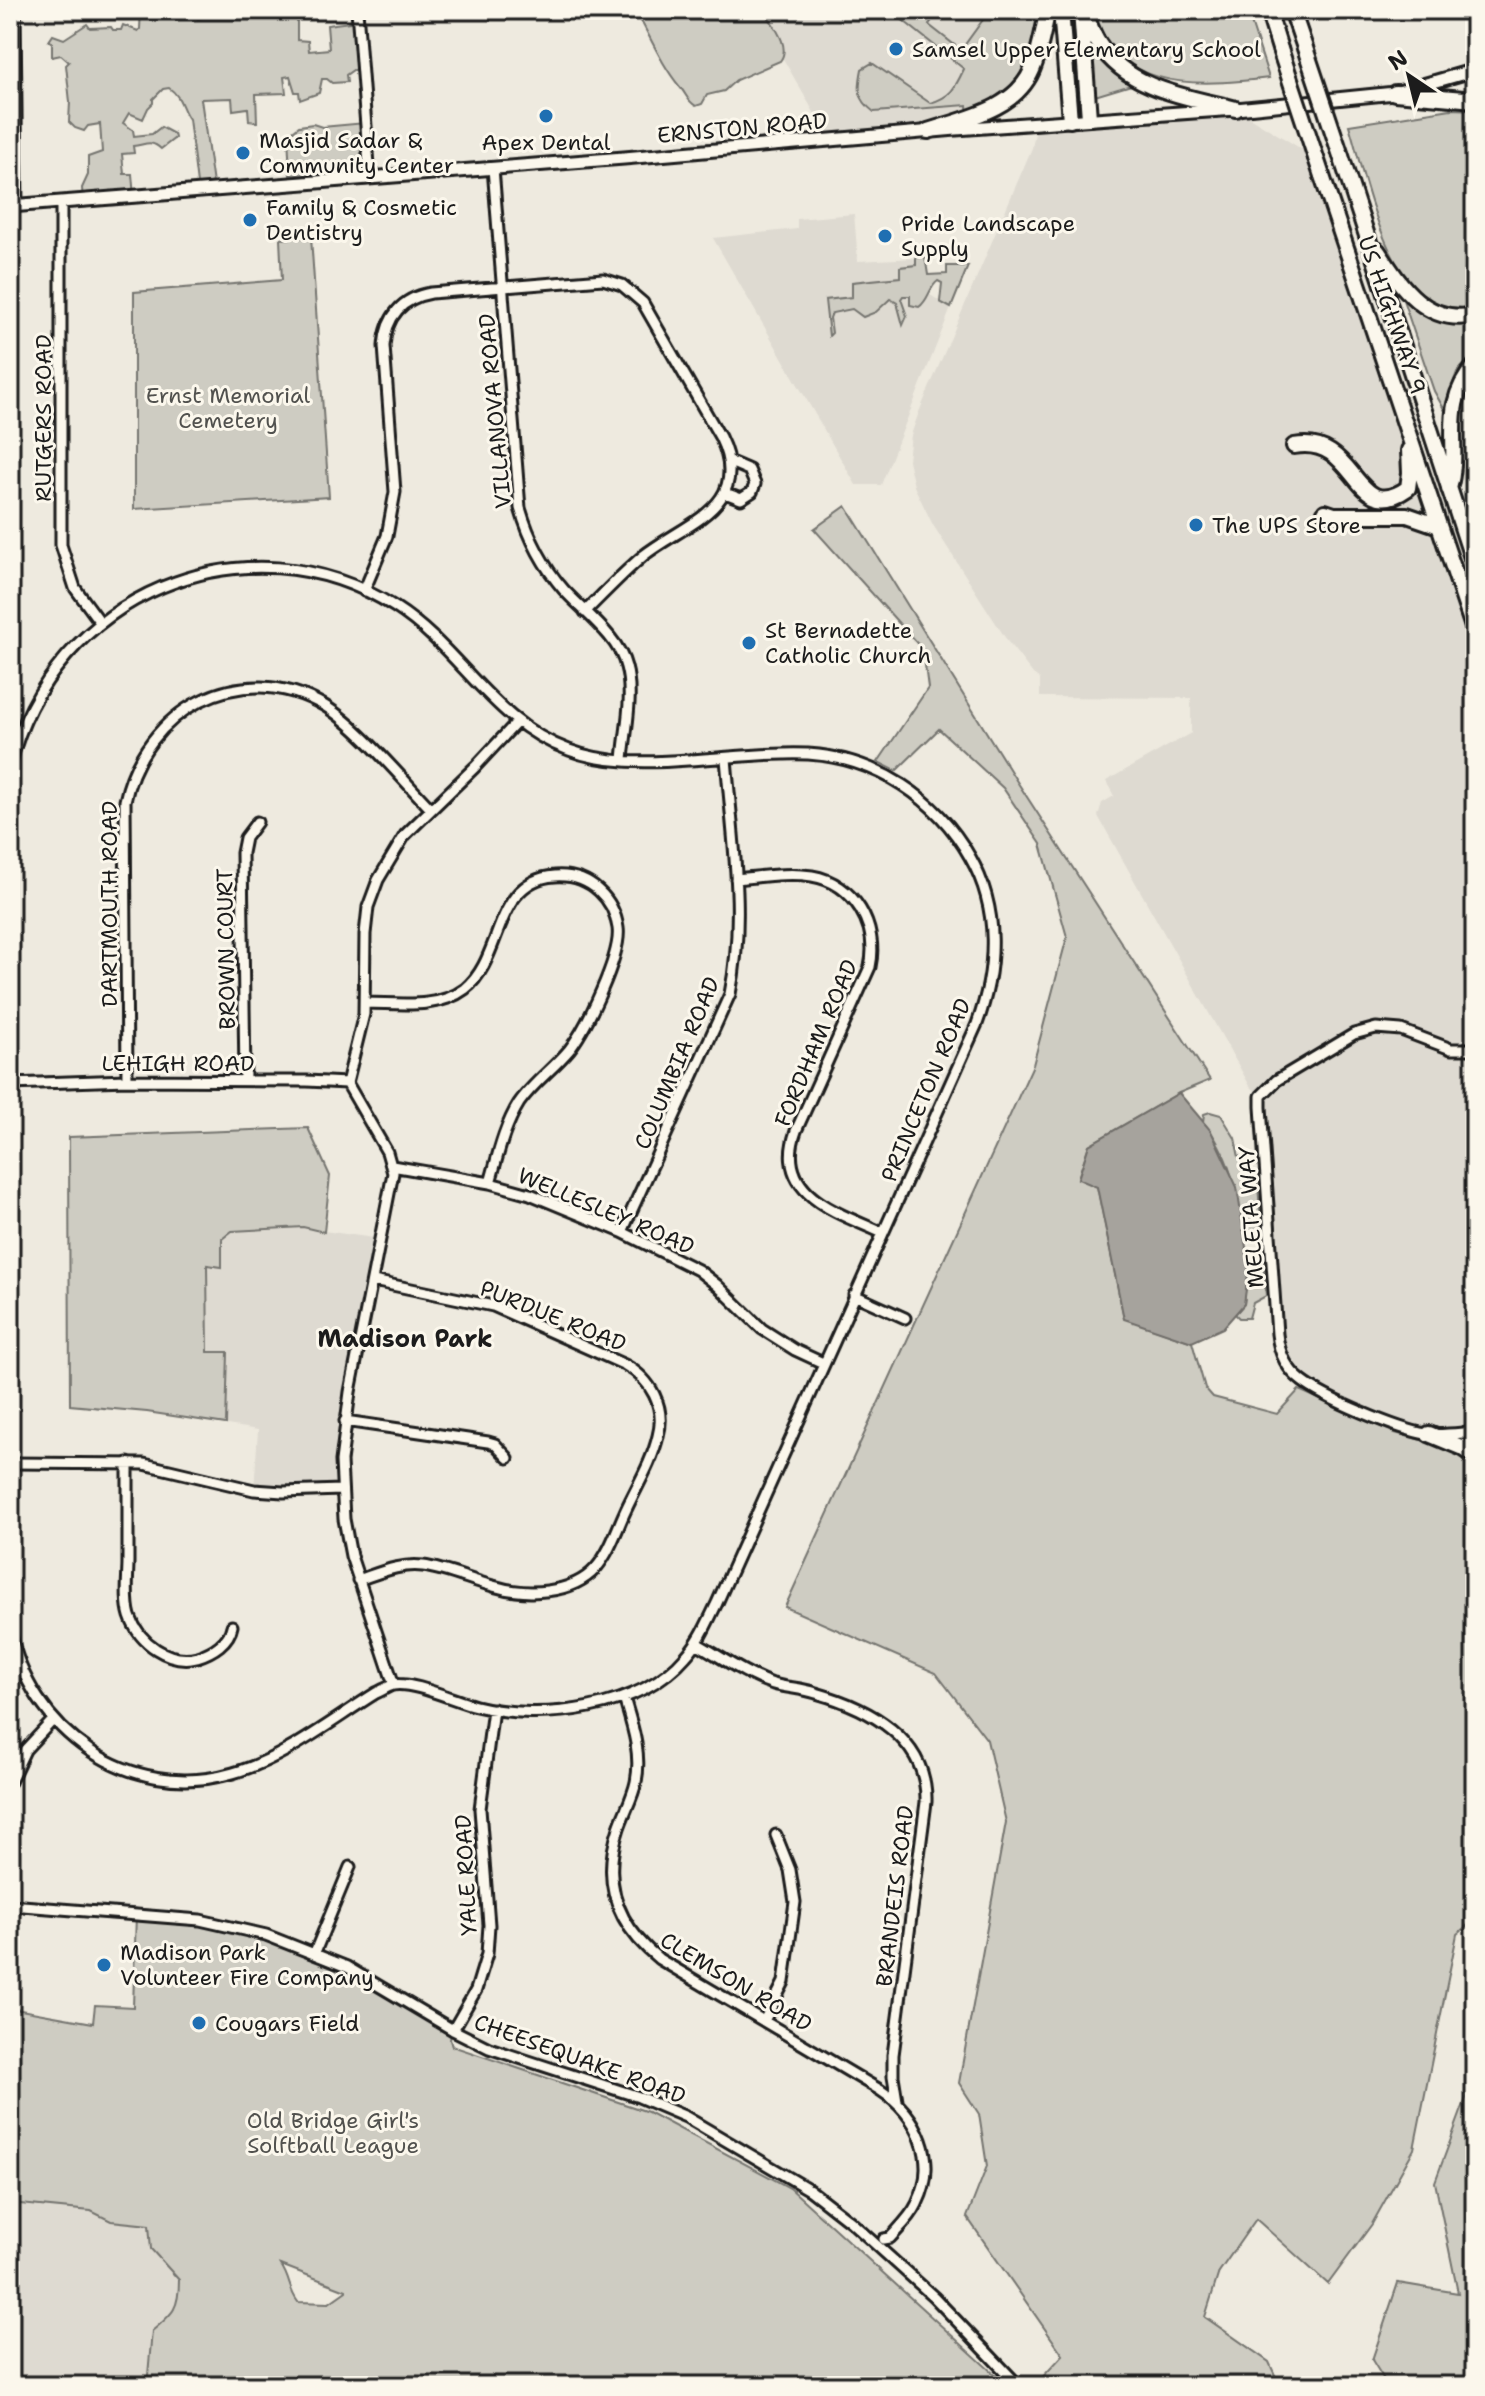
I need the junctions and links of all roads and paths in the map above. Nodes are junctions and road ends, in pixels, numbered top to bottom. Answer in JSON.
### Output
{"nodes":[{"id":1,"x":15,"y":10,"type":"edge"},
{"id":2,"x":357,"y":10,"type":"edge"},
{"id":3,"x":1048,"y":10,"type":"edge"},
{"id":4,"x":1061,"y":10,"type":"edge"},
{"id":5,"x":1082,"y":10,"type":"edge"},
{"id":6,"x":1268,"y":10,"type":"edge"},
{"id":7,"x":1292,"y":10,"type":"edge"},
{"id":8,"x":1475,"y":70,"type":"edge"},
{"id":9,"x":1395,"y":93,"type":"junction"},
{"id":10,"x":1475,"y":100,"type":"edge"},
{"id":11,"x":1236,"y":109,"type":"junction"},
{"id":12,"x":1089,"y":118,"type":"junction"},
{"id":13,"x":1070,"y":120,"type":"junction"},
{"id":14,"x":928,"y":131,"type":"junction"},
{"id":15,"x":493,"y":168,"type":"junction"},
{"id":16,"x":370,"y":178,"type":"junction"},
{"id":17,"x":61,"y":203,"type":"junction"},
{"id":18,"x":13,"y":206,"type":"edge"},
{"id":19,"x":1366,"y":235,"type":"junction"},
{"id":20,"x":502,"y":287,"type":"junction"},
{"id":21,"x":1475,"y":315,"type":"edge"},
{"id":22,"x":1475,"y":366,"type":"edge"},
{"id":23,"x":1408,"y":430,"type":"junction"},
{"id":24,"x":1294,"y":446,"type":"dead end"},
{"id":25,"x":728,"y":461,"type":"junction"},
{"id":26,"x":1449,"y":490,"type":"junction"},
{"id":27,"x":725,"y":493,"type":"junction"},
{"id":28,"x":1325,"y":512,"type":"dead end"},
{"id":29,"x":1439,"y":526,"type":"junction"},
{"id":30,"x":1475,"y":567,"type":"edge"},
{"id":31,"x":364,"y":591,"type":"junction"},
{"id":32,"x":585,"y":612,"type":"junction"},
{"id":33,"x":100,"y":622,"type":"junction"},
{"id":34,"x":1475,"y":633,"type":"edge"},
{"id":35,"x":516,"y":723,"type":"junction"},
{"id":36,"x":726,"y":758,"type":"junction"},
{"id":37,"x":623,"y":760,"type":"junction"},
{"id":38,"x":10,"y":766,"type":"edge"},
{"id":39,"x":431,"y":809,"type":"junction"},
{"id":40,"x":257,"y":822,"type":"dead end"},
{"id":41,"x":736,"y":879,"type":"junction"},
{"id":42,"x":365,"y":1003,"type":"junction"},
{"id":43,"x":1475,"y":1049,"type":"edge"},
{"id":44,"x":127,"y":1080,"type":"junction"},
{"id":45,"x":245,"y":1080,"type":"junction"},
{"id":46,"x":347,"y":1083,"type":"junction"},
{"id":47,"x":10,"y":1084,"type":"edge"},
{"id":48,"x":392,"y":1166,"type":"junction"},
{"id":49,"x":490,"y":1183,"type":"junction"},
{"id":50,"x":622,"y":1232,"type":"junction"},
{"id":51,"x":883,"y":1233,"type":"junction"},
{"id":52,"x":373,"y":1281,"type":"junction"},
{"id":53,"x":854,"y":1295,"type":"junction"},
{"id":54,"x":905,"y":1318,"type":"dead end"},
{"id":55,"x":823,"y":1363,"type":"junction"},
{"id":56,"x":345,"y":1421,"type":"junction"},
{"id":57,"x":1475,"y":1432,"type":"edge"},
{"id":58,"x":1429,"y":1434,"type":"junction"},
{"id":59,"x":1475,"y":1456,"type":"edge"},
{"id":60,"x":508,"y":1458,"type":"dead end"},
{"id":61,"x":10,"y":1463,"type":"edge"},
{"id":62,"x":128,"y":1463,"type":"junction"},
{"id":63,"x":341,"y":1490,"type":"junction"},
{"id":64,"x":358,"y":1580,"type":"junction"},
{"id":65,"x":232,"y":1626,"type":"dead end"},
{"id":66,"x":10,"y":1629,"type":"edge"},
{"id":67,"x":696,"y":1643,"type":"junction"},
{"id":68,"x":394,"y":1685,"type":"junction"},
{"id":69,"x":624,"y":1698,"type":"junction"},
{"id":70,"x":493,"y":1709,"type":"junction"},
{"id":71,"x":53,"y":1720,"type":"junction"},
{"id":72,"x":10,"y":1782,"type":"edge"},
{"id":73,"x":776,"y":1835,"type":"dead end"},
{"id":74,"x":350,"y":1867,"type":"dead end"},
{"id":75,"x":10,"y":1905,"type":"edge"},
{"id":76,"x":315,"y":1952,"type":"junction"},
{"id":77,"x":764,"y":2021,"type":"junction"},
{"id":78,"x":453,"y":2030,"type":"junction"},
{"id":79,"x":897,"y":2101,"type":"junction"},
{"id":80,"x":884,"y":2239,"type":"dead end"},
{"id":81,"x":1019,"y":2386,"type":"edge"}],
"edges":[{"from":1,"to":18,"type":"street"},
{"from":2,"to":16,"type":"street"},
{"from":3,"to":14,"type":"highway"},
{"from":4,"to":13,"type":"highway"},
{"from":5,"to":11,"type":"highway"},
{"from":5,"to":12,"type":"highway"},
{"from":6,"to":23,"type":"highway","name":"US HIGHWAY 9","bridge":true},
{"from":7,"to":19,"type":"highway","name":"US HIGHWAY 9","bridge":true},
{"from":8,"to":9,"type":"street","name":"ERNSTON ROAD"},
{"from":9,"to":10,"type":"highway"},
{"from":9,"to":11,"type":"street","name":"ERNSTON ROAD"},
{"from":11,"to":12,"type":"street","name":"ERNSTON ROAD"},
{"from":12,"to":13,"type":"street","name":"ERNSTON ROAD"},
{"from":13,"to":14,"type":"street","name":"ERNSTON ROAD"},
{"from":14,"to":15,"type":"street","name":"ERNSTON ROAD"},
{"from":15,"to":16,"type":"street","name":"ERNSTON ROAD"},
{"from":15,"to":20,"type":"street","name":"VILLANOVA ROAD"},
{"from":16,"to":17,"type":"street","name":"ERNSTON ROAD"},
{"from":17,"to":18,"type":"street","name":"ERNSTON ROAD"},
{"from":17,"to":33,"type":"street","name":"RUTGERS ROAD"},
{"from":19,"to":21,"type":"highway"},
{"from":19,"to":26,"type":"highway","name":"US HIGHWAY 9"},
{"from":20,"to":25,"type":"street"},
{"from":20,"to":31,"type":"street"},
{"from":20,"to":32,"type":"street","name":"VILLANOVA ROAD"},
{"from":22,"to":26,"type":"highway"},
{"from":23,"to":24,"type":"highway"},
{"from":23,"to":29,"type":"highway","name":"US HIGHWAY 9"},
{"from":25,"to":27,"type":"street"},
{"from":25,"to":27,"type":"street"},
{"from":26,"to":30,"type":"highway","name":"US HIGHWAY 9"},
{"from":27,"to":32,"type":"street"},
{"from":28,"to":29,"type":"highway"},
{"from":29,"to":34,"type":"highway","name":"US HIGHWAY 9"},
{"from":31,"to":33,"type":"street","name":"PRINCETON ROAD"},
{"from":31,"to":35,"type":"street","name":"PRINCETON ROAD"},
{"from":32,"to":37,"type":"street","name":"VILLANOVA ROAD"},
{"from":33,"to":38,"type":"street","name":"PRINCETON ROAD"},
{"from":35,"to":37,"type":"street","name":"PRINCETON ROAD"},
{"from":35,"to":39,"type":"street"},
{"from":36,"to":37,"type":"street","name":"PRINCETON ROAD"},
{"from":36,"to":41,"type":"street","name":"COLUMBIA ROAD"},
{"from":36,"to":51,"type":"street","name":"PRINCETON ROAD"},
{"from":39,"to":42,"type":"street"},
{"from":39,"to":44,"type":"street","name":"DARTMOUTH ROAD"},
{"from":40,"to":45,"type":"street","name":"BROWN COURT"},
{"from":41,"to":50,"type":"street","name":"COLUMBIA ROAD"},
{"from":41,"to":51,"type":"street","name":"FORDHAM ROAD"},
{"from":42,"to":46,"type":"street"},
{"from":42,"to":49,"type":"street"},
{"from":43,"to":58,"type":"street","name":"MELETA WAY"},
{"from":44,"to":45,"type":"street","name":"LEHIGH ROAD"},
{"from":44,"to":47,"type":"street","name":"LEHIGH ROAD"},
{"from":45,"to":46,"type":"street","name":"LEHIGH ROAD"},
{"from":46,"to":48,"type":"street"},
{"from":48,"to":49,"type":"street","name":"WELLESLEY ROAD"},
{"from":48,"to":52,"type":"street"},
{"from":49,"to":50,"type":"street","name":"WELLESLEY ROAD"},
{"from":50,"to":55,"type":"street","name":"WELLESLEY ROAD"},
{"from":51,"to":53,"type":"street","name":"PRINCETON ROAD"},
{"from":52,"to":56,"type":"street"},
{"from":52,"to":64,"type":"street","name":"PURDUE ROAD"},
{"from":53,"to":54,"type":"street"},
{"from":53,"to":55,"type":"street","name":"PRINCETON ROAD"},
{"from":55,"to":67,"type":"street","name":"PRINCETON ROAD"},
{"from":56,"to":60,"type":"street"},
{"from":56,"to":63,"type":"street"},
{"from":57,"to":58,"type":"street","name":"MELETA WAY"},
{"from":58,"to":59,"type":"highway"},
{"from":61,"to":62,"type":"street"},
{"from":62,"to":63,"type":"street"},
{"from":62,"to":65,"type":"street"},
{"from":63,"to":64,"type":"street"},
{"from":64,"to":68,"type":"street"},
{"from":66,"to":71,"type":"street"},
{"from":67,"to":69,"type":"street","name":"PRINCETON ROAD"},
{"from":67,"to":79,"type":"street","name":"BRANDEIS ROAD"},
{"from":68,"to":70,"type":"street","name":"PRINCETON ROAD"},
{"from":68,"to":71,"type":"street"},
{"from":69,"to":70,"type":"street","name":"PRINCETON ROAD"},
{"from":69,"to":77,"type":"street","name":"CLEMSON ROAD"},
{"from":70,"to":78,"type":"street","name":"YALE ROAD"},
{"from":71,"to":72,"type":"street"},
{"from":73,"to":77,"type":"street"},
{"from":74,"to":76,"type":"street"},
{"from":75,"to":76,"type":"street","name":"CHEESEQUAKE ROAD"},
{"from":76,"to":78,"type":"street","name":"CHEESEQUAKE ROAD"},
{"from":77,"to":79,"type":"street","name":"CLEMSON ROAD"},
{"from":78,"to":81,"type":"street","name":"CHEESEQUAKE ROAD"},
{"from":79,"to":80,"type":"street","name":"CLEMSON ROAD"}]}
